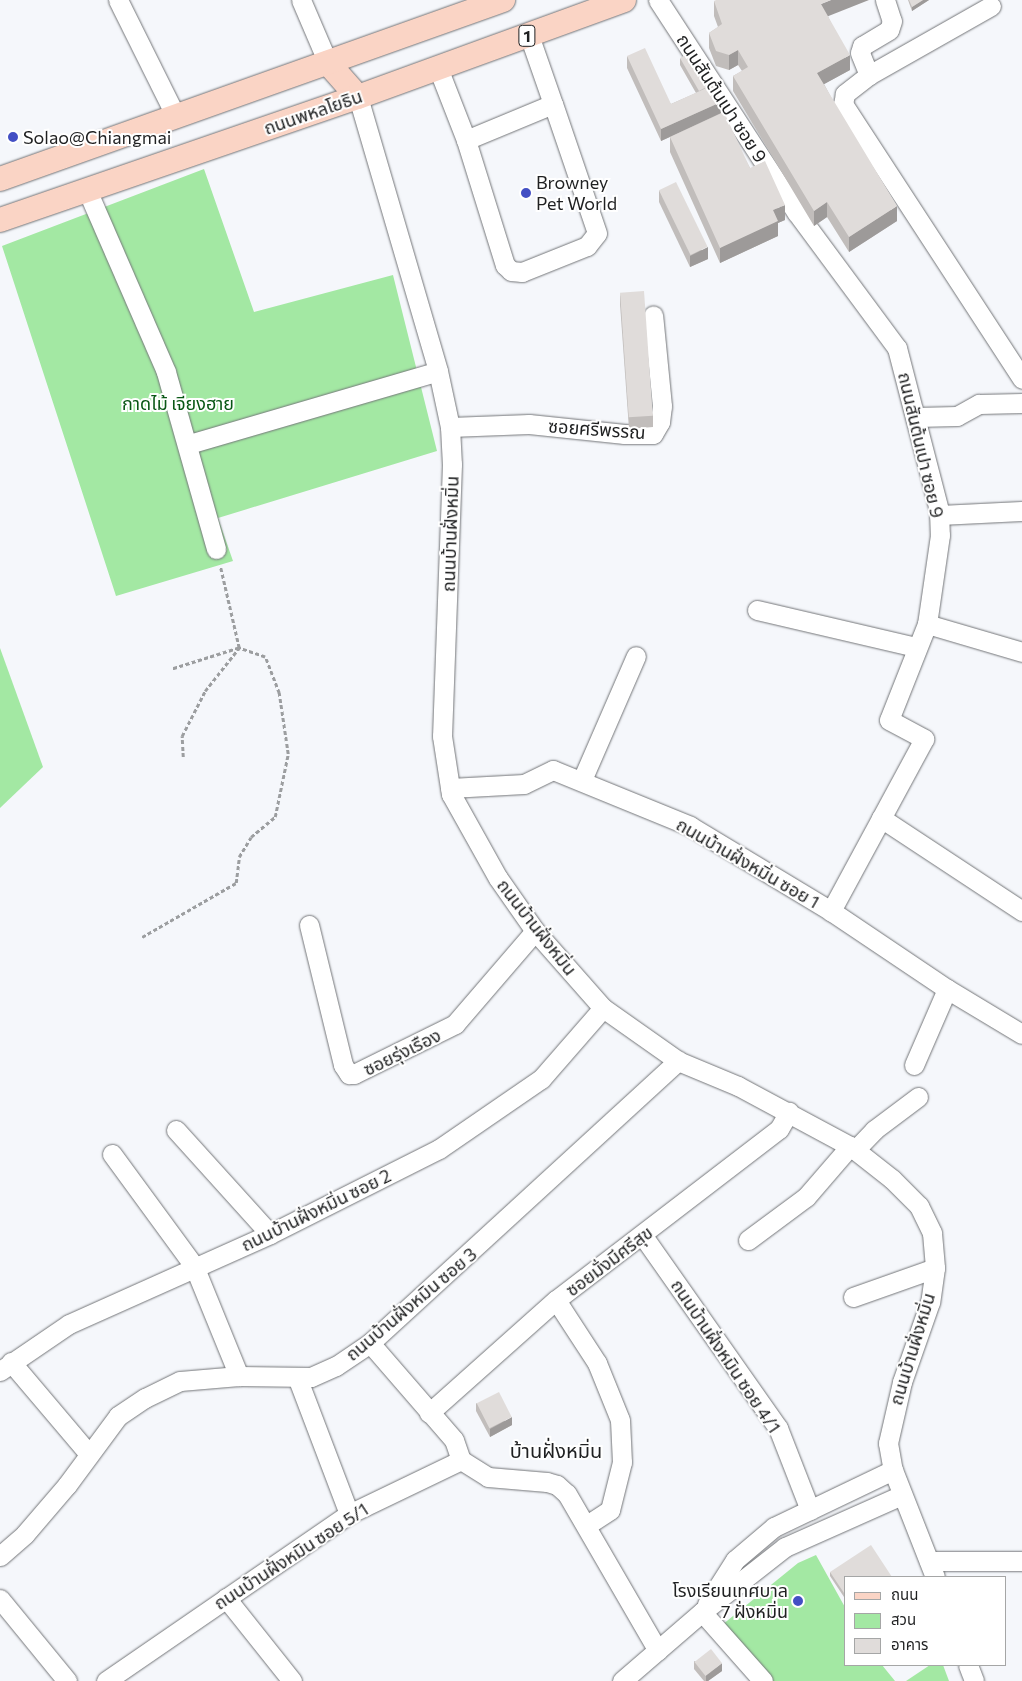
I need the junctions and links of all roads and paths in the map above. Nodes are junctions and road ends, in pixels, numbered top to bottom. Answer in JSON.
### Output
{"nodes":[{"id":1,"x":118,"y":0,"type":"edge"},
{"id":2,"x":301,"y":0,"type":"edge"},
{"id":3,"x":503,"y":0,"type":"edge"},
{"id":4,"x":624,"y":0,"type":"edge"},
{"id":5,"x":658,"y":0,"type":"edge"},
{"id":6,"x":885,"y":0,"type":"edge"},
{"id":7,"x":991,"y":6,"type":"dead end"},
{"id":8,"x":529,"y":35,"type":"junction"},
{"id":9,"x":328,"y":63,"type":"junction"},
{"id":10,"x":438,"y":68,"type":"junction"},
{"id":11,"x":869,"y":75,"type":"junction"},
{"id":12,"x":358,"y":97,"type":"junction"},
{"id":13,"x":553,"y":104,"type":"junction"},
{"id":14,"x":176,"y":117,"type":"junction"},
{"id":15,"x":466,"y":140,"type":"junction"},
{"id":16,"x":0,"y":179,"type":"edge"},
{"id":17,"x":88,"y":190,"type":"junction"},
{"id":18,"x":0,"y":220,"type":"edge"},
{"id":19,"x":653,"y":315,"type":"dead end"},
{"id":20,"x":438,"y":371,"type":"junction"},
{"id":21,"x":1022,"y":379,"type":"edge"},
{"id":22,"x":1022,"y":403,"type":"edge"},
{"id":23,"x":916,"y":417,"type":"junction"},
{"id":24,"x":450,"y":427,"type":"junction"},
{"id":25,"x":189,"y":444,"type":"junction"},
{"id":26,"x":1022,"y":511,"type":"edge"},
{"id":27,"x":939,"y":515,"type":"junction"},
{"id":28,"x":216,"y":549,"type":"joint"},
{"id":29,"x":757,"y":610,"type":"dead end"},
{"id":30,"x":927,"y":624,"type":"junction"},
{"id":31,"x":916,"y":647,"type":"junction"},
{"id":32,"x":239,"y":648,"type":"junction"},
{"id":33,"x":1022,"y":652,"type":"edge"},
{"id":34,"x":636,"y":656,"type":"dead end"},
{"id":35,"x":172,"y":668,"type":"dead end"},
{"id":36,"x":183,"y":757,"type":"dead end"},
{"id":37,"x":582,"y":780,"type":"junction"},
{"id":38,"x":450,"y":788,"type":"junction"},
{"id":39,"x":881,"y":818,"type":"junction"},
{"id":40,"x":831,"y":911,"type":"junction"},
{"id":41,"x":1022,"y":912,"type":"edge"},
{"id":42,"x":309,"y":925,"type":"dead end"},
{"id":43,"x":535,"y":931,"type":"junction"},
{"id":44,"x":142,"y":936,"type":"dead end"},
{"id":45,"x":947,"y":989,"type":"junction"},
{"id":46,"x":603,"y":1008,"type":"junction"},
{"id":47,"x":1022,"y":1034,"type":"edge"},
{"id":48,"x":678,"y":1061,"type":"junction"},
{"id":49,"x":914,"y":1065,"type":"dead end"},
{"id":50,"x":918,"y":1097,"type":"dead end"},
{"id":51,"x":789,"y":1112,"type":"junction"},
{"id":52,"x":176,"y":1130,"type":"dead end"},
{"id":53,"x":852,"y":1148,"type":"junction"},
{"id":54,"x":112,"y":1154,"type":"dead end"},
{"id":55,"x":270,"y":1234,"type":"junction"},
{"id":56,"x":643,"y":1236,"type":"junction"},
{"id":57,"x":748,"y":1240,"type":"dead end"},
{"id":58,"x":194,"y":1266,"type":"junction"},
{"id":59,"x":935,"y":1268,"type":"junction"},
{"id":60,"x":853,"y":1297,"type":"dead end"},
{"id":61,"x":556,"y":1300,"type":"junction"},
{"id":62,"x":370,"y":1344,"type":"junction"},
{"id":63,"x":6,"y":1367,"type":"edge"},
{"id":64,"x":239,"y":1376,"type":"junction"},
{"id":65,"x":297,"y":1377,"type":"junction"},
{"id":66,"x":429,"y":1413,"type":"junction"},
{"id":67,"x":89,"y":1454,"type":"junction"},
{"id":68,"x":461,"y":1460,"type":"junction"},
{"id":69,"x":893,"y":1470,"type":"junction"},
{"id":70,"x":902,"y":1495,"type":"junction"},
{"id":71,"x":810,"y":1510,"type":"junction"},
{"id":72,"x":349,"y":1514,"type":"junction"},
{"id":73,"x":587,"y":1525,"type":"junction"},
{"id":74,"x":0,"y":1556,"type":"edge"},
{"id":75,"x":1022,"y":1561,"type":"edge"},
{"id":76,"x":932,"y":1569,"type":"edge"},
{"id":77,"x":226,"y":1598,"type":"junction"},
{"id":78,"x":0,"y":1600,"type":"edge"},
{"id":79,"x":702,"y":1612,"type":"junction"},
{"id":80,"x":658,"y":1651,"type":"junction"},
{"id":81,"x":968,"y":1666,"type":"edge"},
{"id":82,"x":67,"y":1681,"type":"edge"},
{"id":83,"x":106,"y":1681,"type":"edge"},
{"id":84,"x":292,"y":1681,"type":"edge"},
{"id":85,"x":623,"y":1681,"type":"edge"},
{"id":86,"x":763,"y":1681,"type":"edge"},
{"id":87,"x":974,"y":1681,"type":"edge"}],
"edges":[{"from":1,"to":14,"type":"street"},
{"from":2,"to":9,"type":"street"},
{"from":3,"to":9,"type":"main road"},
{"from":4,"to":8,"type":"main road","name":"ถนนพหลโยธิน","number":"1"},
{"from":5,"to":23,"type":"street","name":"ถนนสันต้นเปา ซอย 9"},
{"from":6,"to":11,"type":"street"},
{"from":7,"to":11,"type":"street"},
{"from":8,"to":10,"type":"main road","name":"ถนนพหลโยธิน","number":"1"},
{"from":8,"to":13,"type":"street"},
{"from":9,"to":12,"type":"main road"},
{"from":9,"to":14,"type":"main road"},
{"from":10,"to":12,"type":"main road","name":"ถนนพหลโยธิน","number":"1"},
{"from":10,"to":15,"type":"street"},
{"from":11,"to":21,"type":"street"},
{"from":12,"to":17,"type":"main road","name":"ถนนพหลโยธิน","number":"1"},
{"from":12,"to":20,"type":"street","name":"ถนนบ้านฝั่งหมิ่น"},
{"from":13,"to":15,"type":"street"},
{"from":13,"to":15,"type":"street"},
{"from":14,"to":16,"type":"main road"},
{"from":17,"to":18,"type":"main road","name":"ถนนพหลโยธิน","number":"1"},
{"from":17,"to":25,"type":"street"},
{"from":19,"to":24,"type":"street","name":"ซอยศรีพรรณ"},
{"from":20,"to":24,"type":"street","name":"ถนนบ้านฝั่งหมิ่น"},
{"from":20,"to":25,"type":"street"},
{"from":22,"to":23,"type":"street"},
{"from":23,"to":27,"type":"street","name":"ถนนสันต้นเปา ซอย 9"},
{"from":24,"to":38,"type":"street","name":"ถนนบ้านฝั่งหมิ่น"},
{"from":25,"to":28,"type":"street"},
{"from":26,"to":27,"type":"street"},
{"from":27,"to":30,"type":"street","name":"ถนนสันต้นเปา ซอย 9"},
{"from":28,"to":32,"type":"path"},
{"from":29,"to":31,"type":"street"},
{"from":30,"to":31,"type":"street","name":"ถนนสันต้นเปา ซอย 9"},
{"from":30,"to":33,"type":"street"},
{"from":31,"to":39,"type":"street","name":"ถนนสันต้นเปา ซอย 9"},
{"from":32,"to":35,"type":"path"},
{"from":32,"to":36,"type":"path"},
{"from":32,"to":44,"type":"path"},
{"from":34,"to":37,"type":"street"},
{"from":37,"to":38,"type":"street","name":"ถนนบ้านฝั่งหมิ่น ซอย 1"},
{"from":37,"to":40,"type":"street","name":"ถนนบ้านฝั่งหมิ่น ซอย 1"},
{"from":38,"to":43,"type":"street","name":"ถนนบ้านฝั่งหมิ่น"},
{"from":39,"to":40,"type":"street","name":"ถนนสันต้นเปา ซอย 9"},
{"from":39,"to":41,"type":"street"},
{"from":40,"to":45,"type":"street","name":"ถนนบ้านฝั่งหมิ่น ซอย 1"},
{"from":42,"to":43,"type":"street","name":"ซอยรุ่งเรือง"},
{"from":43,"to":46,"type":"street","name":"ถนนบ้านฝั่งหมิ่น"},
{"from":45,"to":47,"type":"street","name":"ถนนบ้านฝั่งหมิ่น ซอย 1"},
{"from":45,"to":49,"type":"street"},
{"from":46,"to":48,"type":"street","name":"ถนนบ้านฝั่งหมิ่น"},
{"from":46,"to":55,"type":"street","name":"ถนนบ้านฝั่งหมิ่น ซอย 2"},
{"from":48,"to":51,"type":"street","name":"ถนนบ้านฝั่งหมิ่น"},
{"from":48,"to":62,"type":"street","name":"ถนนบ้านฝั่งหมิน ซอย 3"},
{"from":50,"to":53,"type":"street"},
{"from":51,"to":53,"type":"street","name":"ถนนบ้านฝั่งหมิ่น"},
{"from":51,"to":56,"type":"street","name":"ซอยมั่งมีศรีสุข"},
{"from":52,"to":55,"type":"street"},
{"from":53,"to":57,"type":"street"},
{"from":53,"to":59,"type":"street","name":"ถนนบ้านฝั่งหมิ่น"},
{"from":54,"to":58,"type":"street"},
{"from":55,"to":58,"type":"street","name":"ถนนบ้านฝั่งหมิ่น ซอย 2"},
{"from":56,"to":61,"type":"street","name":"ซอยมั่งมีศรีสุข"},
{"from":56,"to":71,"type":"street","name":"ถนนบ้านฝั่งหมิน ซอย 4/1"},
{"from":58,"to":63,"type":"street","name":"ถนนบ้านฝั่งหมิ่น ซอย 2"},
{"from":58,"to":64,"type":"street"},
{"from":59,"to":60,"type":"street"},
{"from":59,"to":69,"type":"street","name":"ถนนบ้านฝั่งหมิ่น"},
{"from":61,"to":66,"type":"street","name":"ซอยมั่งมีศรีสุข"},
{"from":61,"to":73,"type":"street"},
{"from":62,"to":65,"type":"street","name":"ถนนบ้านฝั่งหมิน ซอย 3"},
{"from":62,"to":66,"type":"street"},
{"from":63,"to":67,"type":"street"},
{"from":64,"to":65,"type":"street","name":"ถนนบ้านฝั่งหมิน ซอย 3"},
{"from":64,"to":67,"type":"street","name":"ถนนบ้านฝั่งหมิน ซอย 3"},
{"from":65,"to":72,"type":"street"},
{"from":66,"to":68,"type":"street"},
{"from":67,"to":74,"type":"street","name":"ถนนบ้านฝั่งหมิน ซอย 3"},
{"from":68,"to":72,"type":"street","name":"ถนนบ้านฝั่งหมิน ซอย 5/1"},
{"from":68,"to":73,"type":"street"},
{"from":69,"to":70,"type":"street","name":"ถนนบ้านฝั่งหมิ่น"},
{"from":69,"to":71,"type":"street"},
{"from":70,"to":76,"type":"street","name":"ถนนบ้านฝั่งหมิ่น"},
{"from":70,"to":79,"type":"street"},
{"from":71,"to":79,"type":"street"},
{"from":72,"to":77,"type":"street","name":"ถนนบ้านฝั่งหมิน ซอย 5/1"},
{"from":73,"to":80,"type":"street"},
{"from":75,"to":76,"type":"street"},
{"from":77,"to":83,"type":"street","name":"ถนนบ้านฝั่งหมิน ซอย 5/1"},
{"from":77,"to":84,"type":"street"},
{"from":78,"to":82,"type":"street"},
{"from":79,"to":80,"type":"street"},
{"from":79,"to":86,"type":"street"},
{"from":80,"to":85,"type":"street"},
{"from":81,"to":87,"type":"street"}]}
